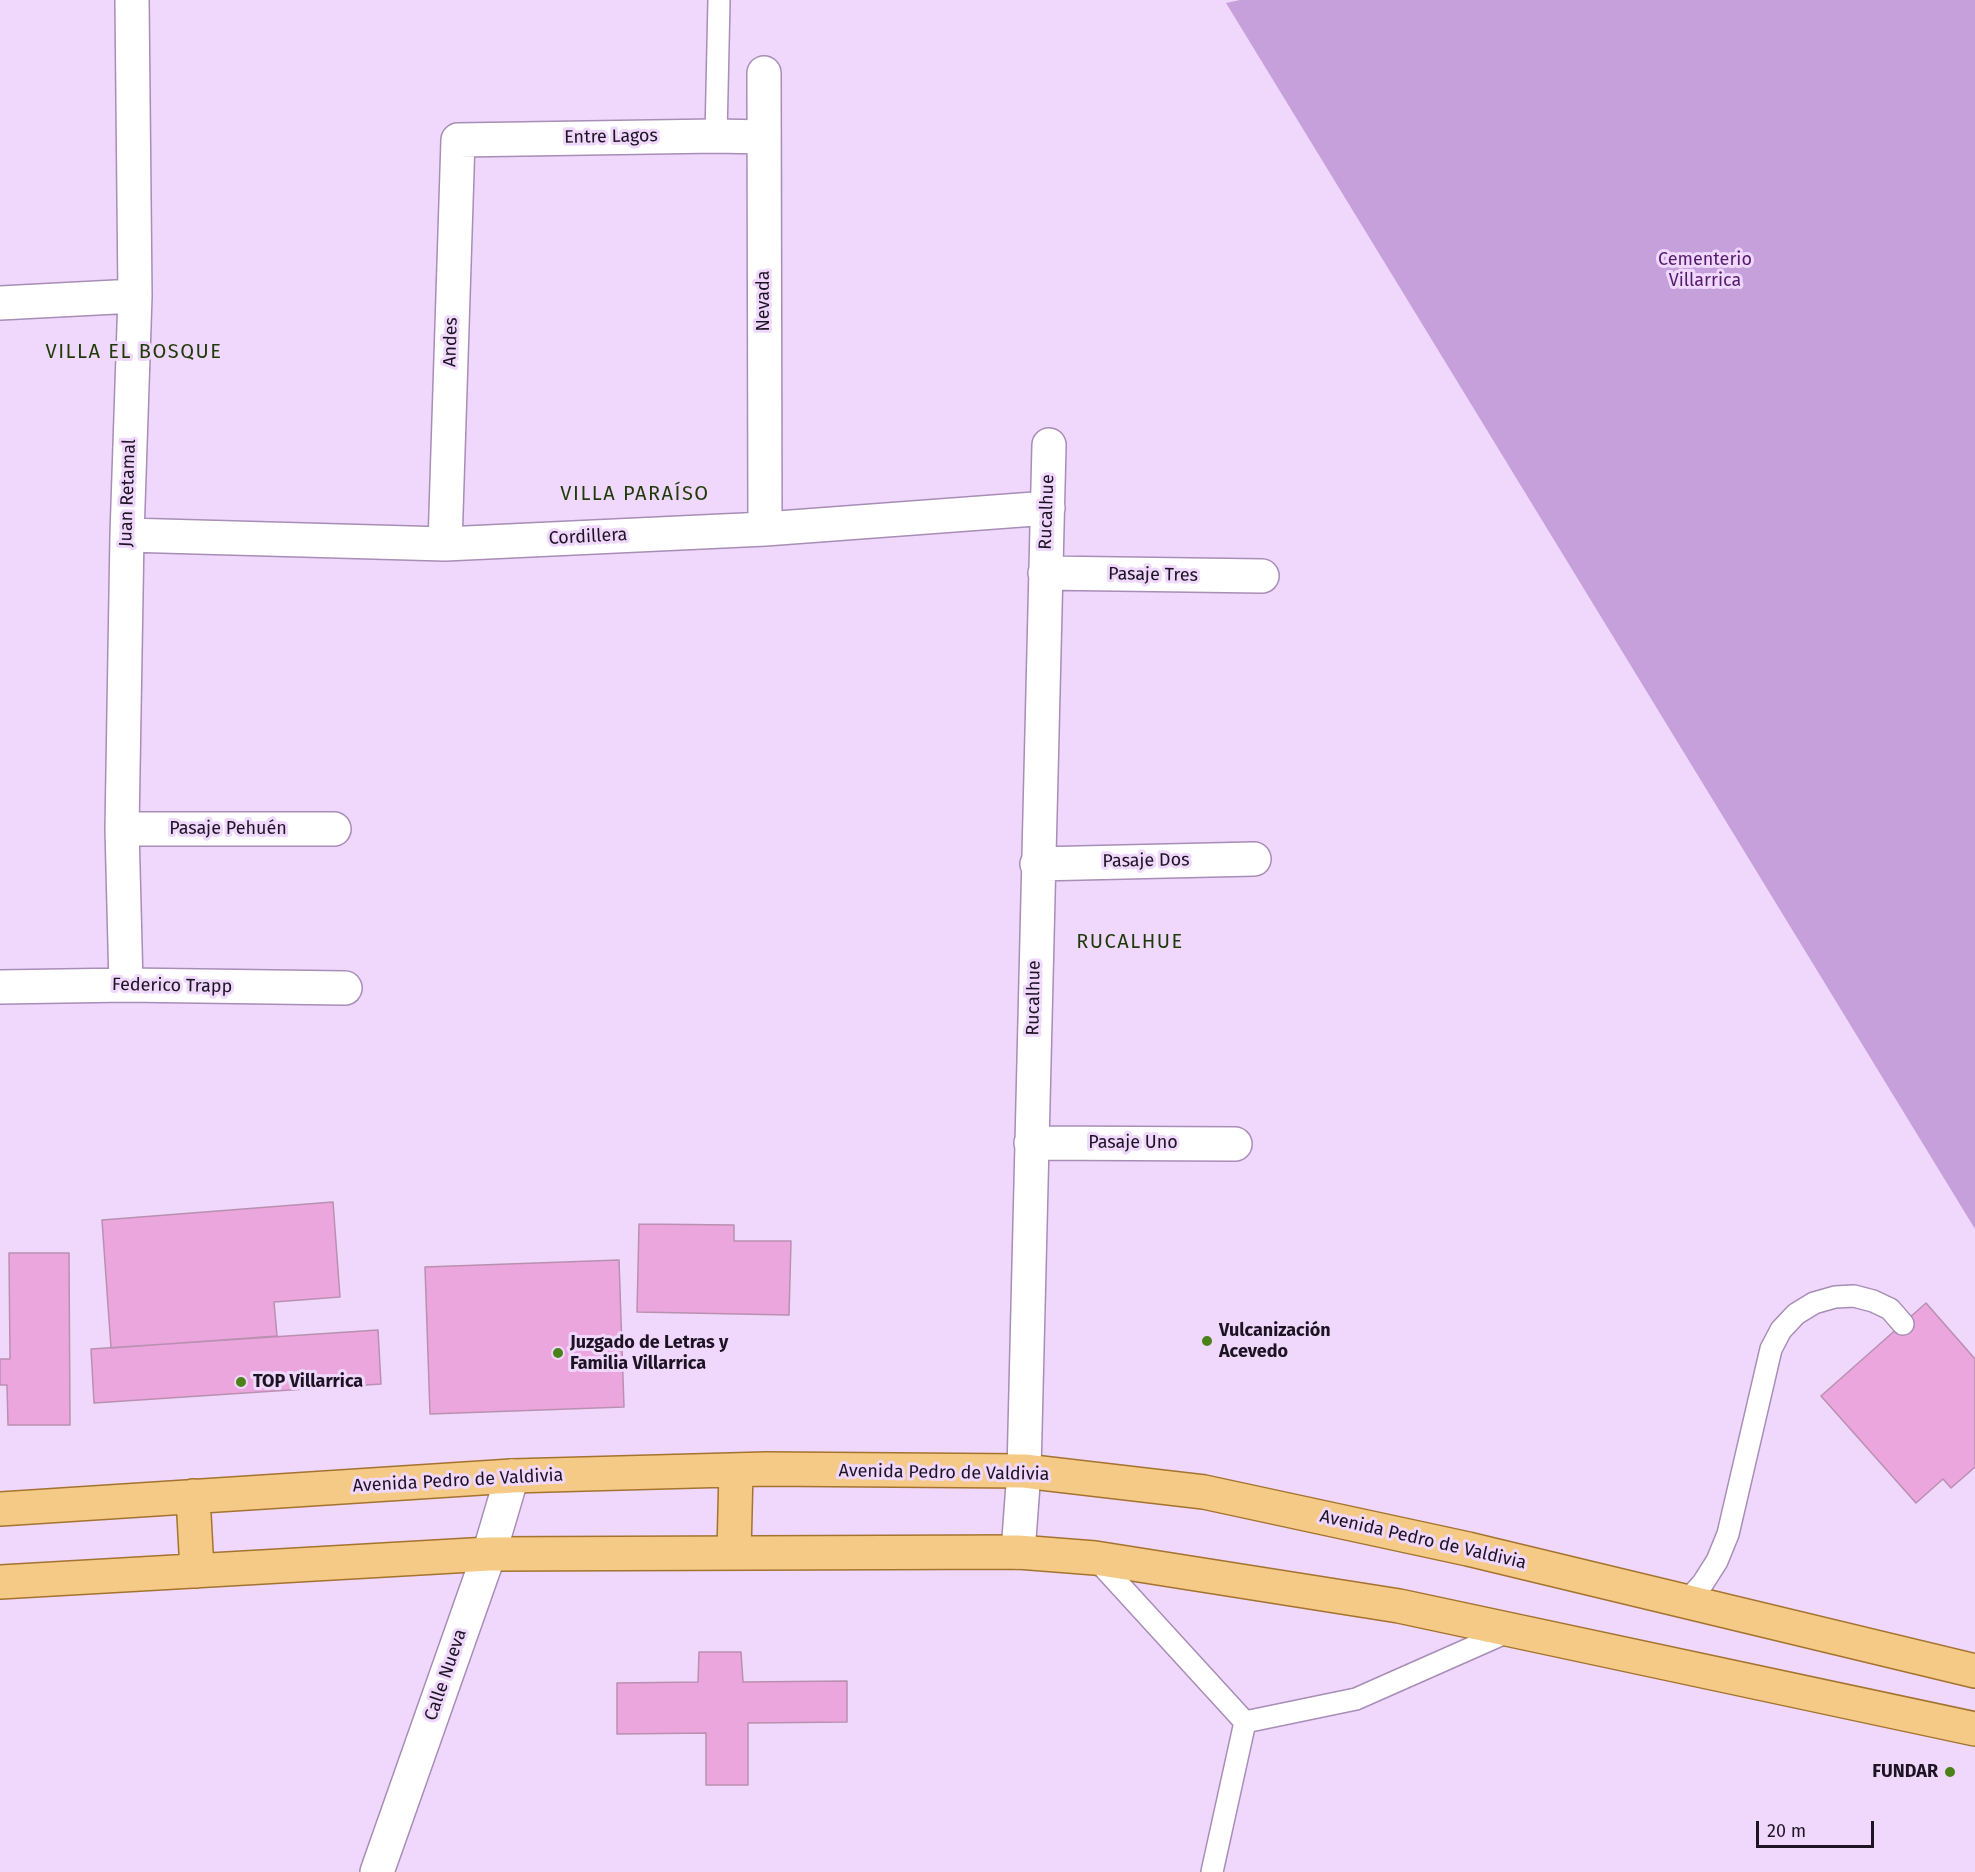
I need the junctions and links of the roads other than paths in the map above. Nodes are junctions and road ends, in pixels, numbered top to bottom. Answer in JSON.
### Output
{"nodes":[{"id":1,"x":132,"y":0,"type":"edge"},
{"id":2,"x":719,"y":0,"type":"edge"},
{"id":3,"x":764,"y":73,"type":"dead end"},
{"id":4,"x":716,"y":136,"type":"junction"},
{"id":5,"x":764,"y":137,"type":"junction"},
{"id":6,"x":458,"y":140,"type":"joint"},
{"id":7,"x":135,"y":296,"type":"junction"},
{"id":8,"x":0,"y":303,"type":"edge"},
{"id":9,"x":1049,"y":445,"type":"dead end"},
{"id":10,"x":1048,"y":508,"type":"junction"},
{"id":11,"x":765,"y":529,"type":"junction"},
{"id":12,"x":127,"y":536,"type":"junction"},
{"id":13,"x":445,"y":544,"type":"junction"},
{"id":14,"x":1045,"y":573,"type":"junction"},
{"id":15,"x":1262,"y":576,"type":"dead end"},
{"id":16,"x":122,"y":829,"type":"junction"},
{"id":17,"x":334,"y":829,"type":"dead end"},
{"id":18,"x":1254,"y":859,"type":"dead end"},
{"id":19,"x":1037,"y":864,"type":"junction"},
{"id":20,"x":126,"y":986,"type":"junction"},
{"id":21,"x":0,"y":987,"type":"edge"},
{"id":22,"x":345,"y":988,"type":"dead end"},
{"id":23,"x":1031,"y":1143,"type":"junction"},
{"id":24,"x":1235,"y":1144,"type":"dead end"},
{"id":25,"x":1903,"y":1324,"type":"dead end"},
{"id":26,"x":736,"y":1470,"type":"junction"},
{"id":27,"x":1024,"y":1472,"type":"junction"},
{"id":28,"x":512,"y":1476,"type":"junction"},
{"id":29,"x":193,"y":1496,"type":"junction"},
{"id":30,"x":0,"y":1509,"type":"edge"},
{"id":31,"x":1018,"y":1552,"type":"junction"},
{"id":32,"x":734,"y":1553,"type":"junction"},
{"id":33,"x":489,"y":1554,"type":"junction"},
{"id":34,"x":1095,"y":1558,"type":"junction"},
{"id":35,"x":197,"y":1571,"type":"junction"},
{"id":36,"x":0,"y":1582,"type":"edge"},
{"id":37,"x":1686,"y":1602,"type":"junction"},
{"id":38,"x":1513,"y":1629,"type":"junction"},
{"id":39,"x":1975,"y":1671,"type":"edge"},
{"id":40,"x":1245,"y":1722,"type":"junction"},
{"id":41,"x":1975,"y":1730,"type":"edge"},
{"id":42,"x":377,"y":1872,"type":"edge"},
{"id":43,"x":1212,"y":1872,"type":"edge"}],
"edges":[{"from":1,"to":7,"type":"street","name":"Juan Retamal"},
{"from":2,"to":4,"type":"lane"},
{"from":3,"to":5,"type":"street","name":"Nevada"},
{"from":4,"to":5,"type":"street","name":"Entre Lagos"},
{"from":4,"to":6,"type":"street","name":"Entre Lagos"},
{"from":5,"to":11,"type":"street","name":"Nevada"},
{"from":6,"to":13,"type":"street","name":"Andes"},
{"from":7,"to":8,"type":"street"},
{"from":7,"to":12,"type":"street","name":"Juan Retamal"},
{"from":9,"to":10,"type":"street","name":"Rucalhue"},
{"from":10,"to":11,"type":"street","name":"Cordillera"},
{"from":10,"to":14,"type":"street","name":"Rucalhue"},
{"from":11,"to":13,"type":"street","name":"Cordillera"},
{"from":12,"to":13,"type":"street","name":"Cordillera"},
{"from":12,"to":16,"type":"street","name":"Juan Retamal"},
{"from":14,"to":15,"type":"street","name":"Pasaje Tres"},
{"from":14,"to":19,"type":"street","name":"Rucalhue"},
{"from":16,"to":17,"type":"street","name":"Pasaje Pehuén"},
{"from":16,"to":20,"type":"street","name":"Juan Retamal"},
{"from":18,"to":19,"type":"street","name":"Pasaje Dos"},
{"from":19,"to":23,"type":"street","name":"Rucalhue"},
{"from":20,"to":21,"type":"street","name":"Federico Trapp"},
{"from":20,"to":22,"type":"street","name":"Federico Trapp"},
{"from":23,"to":24,"type":"street","name":"Pasaje Uno"},
{"from":23,"to":27,"type":"street","name":"Rucalhue"},
{"from":25,"to":37,"type":"lane"},
{"from":26,"to":27,"type":"main road","name":"Avenida Pedro de Valdivia"},
{"from":26,"to":28,"type":"main road","name":"Avenida Pedro de Valdivia"},
{"from":26,"to":32,"type":"main road"},
{"from":27,"to":31,"type":"street","name":"Rucalhue"},
{"from":27,"to":37,"type":"main road","name":"Avenida Pedro de Valdivia"},
{"from":28,"to":29,"type":"main road","name":"Avenida Pedro de Valdivia"},
{"from":28,"to":33,"type":"street","name":"Calle Nueva"},
{"from":29,"to":30,"type":"main road","name":"Avenida Pedro de Valdivia"},
{"from":29,"to":35,"type":"main road"},
{"from":31,"to":32,"type":"main road"},
{"from":31,"to":34,"type":"main road"},
{"from":32,"to":33,"type":"main road"},
{"from":33,"to":35,"type":"main road"},
{"from":33,"to":42,"type":"street","name":"Calle Nueva"},
{"from":34,"to":38,"type":"main road"},
{"from":34,"to":40,"type":"lane"},
{"from":35,"to":36,"type":"main road"},
{"from":37,"to":39,"type":"main road","name":"Avenida Pedro de Valdivia"},
{"from":38,"to":40,"type":"lane"},
{"from":38,"to":41,"type":"main road"},
{"from":40,"to":43,"type":"lane"}]}
